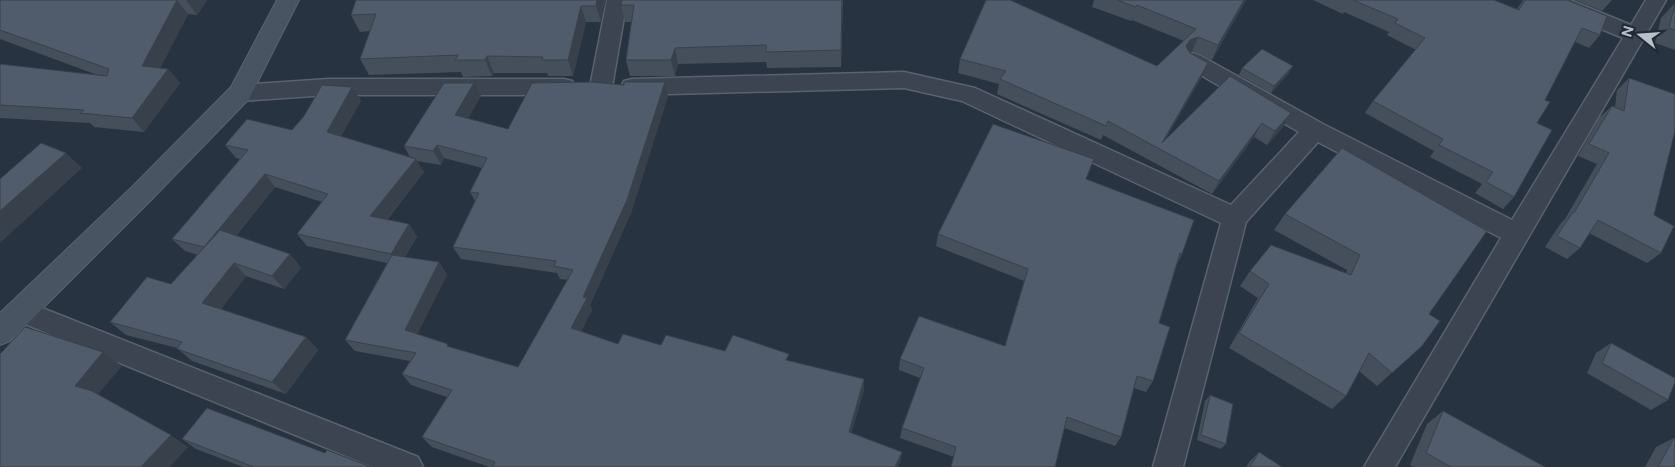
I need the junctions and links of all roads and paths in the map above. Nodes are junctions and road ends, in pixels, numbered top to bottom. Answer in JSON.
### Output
{"nodes":[{"id":1,"x":288,"y":0,"type":"edge"},
{"id":2,"x":617,"y":0,"type":"edge"},
{"id":3,"x":1551,"y":0,"type":"edge"},
{"id":4,"x":1656,"y":0,"type":"edge"},
{"id":5,"x":1636,"y":35,"type":"junction"},
{"id":6,"x":1193,"y":60,"type":"edge"},
{"id":7,"x":601,"y":87,"type":"junction"},
{"id":8,"x":240,"y":93,"type":"junction"},
{"id":9,"x":1315,"y":130,"type":"junction"},
{"id":10,"x":1235,"y":218,"type":"junction"},
{"id":11,"x":1516,"y":234,"type":"junction"},
{"id":12,"x":22,"y":312,"type":"junction"},
{"id":13,"x":0,"y":332,"type":"edge"},
{"id":14,"x":408,"y":467,"type":"edge"},
{"id":15,"x":1168,"y":467,"type":"edge"},
{"id":16,"x":1379,"y":467,"type":"edge"}],
"edges":[{"from":1,"to":8,"type":"main road"},
{"from":2,"to":7,"type":"street"},
{"from":3,"to":5,"type":"street"},
{"from":4,"to":5,"type":"street"},
{"from":5,"to":11,"type":"street"},
{"from":6,"to":9,"type":"street"},
{"from":7,"to":8,"type":"street"},
{"from":7,"to":10,"type":"street"},
{"from":8,"to":12,"type":"main road"},
{"from":9,"to":10,"type":"street"},
{"from":9,"to":11,"type":"street"},
{"from":10,"to":15,"type":"street"},
{"from":11,"to":16,"type":"street"},
{"from":12,"to":13,"type":"main road"},
{"from":12,"to":14,"type":"street"}]}
